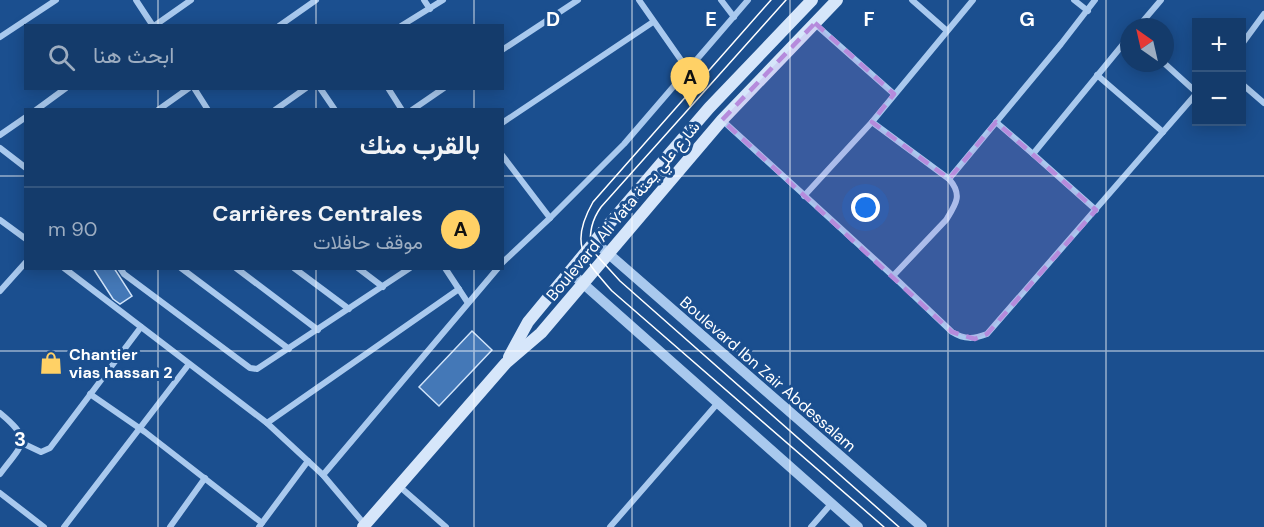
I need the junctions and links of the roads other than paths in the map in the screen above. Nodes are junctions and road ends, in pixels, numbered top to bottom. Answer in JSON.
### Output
{"nodes":[{"id":1,"x":56,"y":0,"type":"edge"},
{"id":2,"x":136,"y":0,"type":"edge"},
{"id":3,"x":191,"y":0,"type":"edge"},
{"id":4,"x":316,"y":0,"type":"edge"},
{"id":5,"x":424,"y":0,"type":"edge"},
{"id":6,"x":443,"y":0,"type":"edge"},
{"id":7,"x":578,"y":0,"type":"edge"},
{"id":8,"x":639,"y":0,"type":"edge"},
{"id":9,"x":721,"y":0,"type":"edge"},
{"id":10,"x":748,"y":0,"type":"edge"},
{"id":11,"x":812,"y":0,"type":"edge"},
{"id":12,"x":837,"y":0,"type":"edge"},
{"id":13,"x":912,"y":0,"type":"edge"},
{"id":14,"x":973,"y":0,"type":"edge"},
{"id":15,"x":1074,"y":0,"type":"edge"},
{"id":16,"x":1095,"y":0,"type":"edge"},
{"id":17,"x":1161,"y":0,"type":"edge"},
{"id":18,"x":430,"y":9,"type":"junction"},
{"id":19,"x":1088,"y":11,"type":"junction"},
{"id":20,"x":1264,"y":14,"type":"edge"},
{"id":21,"x":734,"y":17,"type":"junction"},
{"id":22,"x":1146,"y":18,"type":"edge"},
{"id":23,"x":653,"y":22,"type":"junction"},
{"id":24,"x":814,"y":23,"type":"junction"},
{"id":25,"x":153,"y":24,"type":"edge"},
{"id":26,"x":157,"y":24,"type":"edge"},
{"id":27,"x":282,"y":24,"type":"edge"},
{"id":28,"x":404,"y":24,"type":"edge"},
{"id":29,"x":946,"y":30,"type":"junction"},
{"id":30,"x":0,"y":37,"type":"edge"},
{"id":31,"x":1246,"y":39,"type":"edge"},
{"id":32,"x":1120,"y":48,"type":"edge"},
{"id":33,"x":504,"y":49,"type":"edge"},
{"id":34,"x":688,"y":70,"type":"junction"},
{"id":35,"x":1174,"y":72,"type":"edge"},
{"id":36,"x":1097,"y":75,"type":"junction"},
{"id":37,"x":1246,"y":87,"type":"edge"},
{"id":38,"x":1192,"y":88,"type":"edge"},
{"id":39,"x":63,"y":90,"type":"edge"},
{"id":40,"x":186,"y":90,"type":"edge"},
{"id":41,"x":195,"y":90,"type":"edge"},
{"id":42,"x":303,"y":90,"type":"edge"},
{"id":43,"x":321,"y":90,"type":"edge"},
{"id":44,"x":389,"y":90,"type":"edge"},
{"id":45,"x":441,"y":90,"type":"edge"},
{"id":46,"x":894,"y":94,"type":"junction"},
{"id":47,"x":1192,"y":99,"type":"edge"},
{"id":48,"x":1264,"y":103,"type":"edge"},
{"id":49,"x":39,"y":108,"type":"edge"},
{"id":50,"x":161,"y":108,"type":"edge"},
{"id":51,"x":207,"y":108,"type":"edge"},
{"id":52,"x":278,"y":108,"type":"edge"},
{"id":53,"x":334,"y":108,"type":"edge"},
{"id":54,"x":401,"y":108,"type":"edge"},
{"id":55,"x":415,"y":108,"type":"edge"},
{"id":56,"x":24,"y":118,"type":"edge"},
{"id":57,"x":722,"y":120,"type":"junction"},
{"id":58,"x":504,"y":122,"type":"edge"},
{"id":59,"x":872,"y":122,"type":"junction"},
{"id":60,"x":996,"y":122,"type":"junction"},
{"id":61,"x":1163,"y":132,"type":"junction"},
{"id":62,"x":0,"y":135,"type":"edge"},
{"id":63,"x":0,"y":148,"type":"edge"},
{"id":64,"x":1033,"y":154,"type":"junction"},
{"id":65,"x":504,"y":158,"type":"edge"},
{"id":66,"x":24,"y":166,"type":"edge"},
{"id":67,"x":949,"y":179,"type":"junction"},
{"id":68,"x":804,"y":196,"type":"junction"},
{"id":69,"x":1096,"y":210,"type":"junction"},
{"id":70,"x":550,"y":218,"type":"junction"},
{"id":71,"x":0,"y":220,"type":"edge"},
{"id":72,"x":24,"y":238,"type":"edge"},
{"id":73,"x":595,"y":242,"type":"junction"},
{"id":74,"x":607,"y":254,"type":"junction"},
{"id":75,"x":504,"y":259,"type":"edge"},
{"id":76,"x":24,"y":264,"type":"edge"},
{"id":77,"x":67,"y":270,"type":"edge"},
{"id":78,"x":121,"y":270,"type":"edge"},
{"id":79,"x":184,"y":270,"type":"edge"},
{"id":80,"x":239,"y":270,"type":"edge"},
{"id":81,"x":297,"y":270,"type":"edge"},
{"id":82,"x":361,"y":270,"type":"edge"},
{"id":83,"x":407,"y":270,"type":"edge"},
{"id":84,"x":446,"y":270,"type":"edge"},
{"id":85,"x":496,"y":270,"type":"edge"},
{"id":86,"x":570,"y":272,"type":"junction"},
{"id":87,"x":893,"y":276,"type":"junction"},
{"id":88,"x":583,"y":283,"type":"junction"},
{"id":89,"x":383,"y":287,"type":"junction"},
{"id":90,"x":459,"y":289,"type":"junction"},
{"id":91,"x":0,"y":291,"type":"edge"},
{"id":92,"x":468,"y":303,"type":"junction"},
{"id":93,"x":349,"y":309,"type":"junction"},
{"id":94,"x":141,"y":327,"type":"junction"},
{"id":95,"x":318,"y":330,"type":"junction"},
{"id":96,"x":289,"y":349,"type":"junction"},
{"id":97,"x":506,"y":363,"type":"junction"},
{"id":98,"x":189,"y":364,"type":"junction"},
{"id":99,"x":90,"y":394,"type":"junction"},
{"id":100,"x":717,"y":404,"type":"junction"},
{"id":101,"x":0,"y":413,"type":"edge"},
{"id":102,"x":267,"y":423,"type":"junction"},
{"id":103,"x":140,"y":428,"type":"junction"},
{"id":104,"x":22,"y":443,"type":"junction"},
{"id":105,"x":308,"y":461,"type":"junction"},
{"id":106,"x":0,"y":474,"type":"edge"},
{"id":107,"x":323,"y":475,"type":"junction"},
{"id":108,"x":205,"y":478,"type":"junction"},
{"id":109,"x":399,"y":486,"type":"junction"},
{"id":110,"x":0,"y":493,"type":"edge"},
{"id":111,"x":831,"y":504,"type":"junction"},
{"id":112,"x":260,"y":525,"type":"edge"},
{"id":113,"x":365,"y":526,"type":"edge"},
{"id":114,"x":44,"y":527,"type":"edge"},
{"id":115,"x":64,"y":527,"type":"edge"},
{"id":116,"x":170,"y":527,"type":"edge"},
{"id":117,"x":446,"y":527,"type":"edge"},
{"id":118,"x":610,"y":527,"type":"edge"},
{"id":119,"x":812,"y":527,"type":"edge"},
{"id":120,"x":858,"y":527,"type":"edge"},
{"id":121,"x":922,"y":527,"type":"edge"}],
"edges":[{"from":1,"to":30,"type":"street"},
{"from":2,"to":25,"type":"street"},
{"from":3,"to":26,"type":"street"},
{"from":4,"to":27,"type":"street"},
{"from":5,"to":18,"type":"street"},
{"from":6,"to":18,"type":"street"},
{"from":7,"to":33,"type":"street"},
{"from":8,"to":23,"type":"street"},
{"from":9,"to":21,"type":"street"},
{"from":10,"to":21,"type":"street"},
{"from":11,"to":73,"type":"main road","name":"Boulevard Ali Yata شارع علي يعتة"},
{"from":12,"to":24,"type":"main road","name":"Boulevard Ali Yata شارع علي يعتة"},
{"from":13,"to":29,"type":"street"},
{"from":14,"to":29,"type":"street"},
{"from":15,"to":19,"type":"street"},
{"from":16,"to":19,"type":"street"},
{"from":17,"to":22,"type":"street"},
{"from":18,"to":28,"type":"street"},
{"from":19,"to":60,"type":"street"},
{"from":20,"to":31,"type":"street"},
{"from":21,"to":34,"type":"street"},
{"from":23,"to":34,"type":"street"},
{"from":23,"to":58,"type":"street"},
{"from":24,"to":46,"type":"street"},
{"from":24,"to":57,"type":"main road","name":"Boulevard Ali Yata شارع علي يعتة"},
{"from":29,"to":46,"type":"street"},
{"from":32,"to":36,"type":"street"},
{"from":34,"to":70,"type":"street"},
{"from":35,"to":38,"type":"street"},
{"from":36,"to":61,"type":"street"},
{"from":36,"to":64,"type":"street"},
{"from":37,"to":48,"type":"street"},
{"from":39,"to":49,"type":"street"},
{"from":40,"to":50,"type":"street"},
{"from":41,"to":51,"type":"street"},
{"from":42,"to":52,"type":"street"},
{"from":43,"to":53,"type":"street"},
{"from":44,"to":54,"type":"street"},
{"from":45,"to":55,"type":"street"},
{"from":46,"to":59,"type":"street"},
{"from":47,"to":61,"type":"street"},
{"from":56,"to":62,"type":"street"},
{"from":57,"to":68,"type":"street"},
{"from":57,"to":74,"type":"main road","name":"Boulevard Ali Yata شارع علي يعتة"},
{"from":59,"to":67,"type":"street"},
{"from":59,"to":68,"type":"street"},
{"from":60,"to":64,"type":"street"},
{"from":60,"to":67,"type":"street"},
{"from":61,"to":69,"type":"street"},
{"from":63,"to":66,"type":"street"},
{"from":64,"to":69,"type":"street"},
{"from":65,"to":70,"type":"street"},
{"from":67,"to":87,"type":"street"},
{"from":68,"to":87,"type":"street"},
{"from":69,"to":87,"type":"street"},
{"from":70,"to":75,"type":"street"},
{"from":71,"to":72,"type":"street"},
{"from":73,"to":74,"type":"street","name":"Boulevard Ibn Zair Abdessalam"},
{"from":73,"to":86,"type":"main road","name":"Boulevard Ali Yata شارع علي يعتة"},
{"from":74,"to":88,"type":"main road","name":"Boulevard Ali Yata شارع علي يعتة"},
{"from":74,"to":121,"type":"street","name":"Boulevard Ibn Zair Abdessalam"},
{"from":76,"to":91,"type":"street"},
{"from":77,"to":94,"type":"street"},
{"from":78,"to":96,"type":"street"},
{"from":79,"to":96,"type":"street"},
{"from":80,"to":95,"type":"street"},
{"from":81,"to":93,"type":"street"},
{"from":82,"to":89,"type":"street"},
{"from":83,"to":89,"type":"street"},
{"from":84,"to":90,"type":"street"},
{"from":85,"to":92,"type":"street"},
{"from":86,"to":88,"type":"street"},
{"from":86,"to":97,"type":"main road","name":"Boulevard Ali Yata شارع علي يعتة"},
{"from":88,"to":97,"type":"main road","name":"Boulevard Ali Yata شارع علي يعتة"},
{"from":88,"to":100,"type":"street"},
{"from":89,"to":93,"type":"street"},
{"from":90,"to":92,"type":"street"},
{"from":90,"to":102,"type":"street"},
{"from":92,"to":107,"type":"street"},
{"from":93,"to":95,"type":"street"},
{"from":94,"to":98,"type":"street"},
{"from":94,"to":99,"type":"street"},
{"from":95,"to":96,"type":"street"},
{"from":97,"to":109,"type":"main road","name":"Boulevard Ali Yata شارع علي يعتة"},
{"from":98,"to":102,"type":"street"},
{"from":98,"to":103,"type":"street"},
{"from":99,"to":103,"type":"street"},
{"from":99,"to":104,"type":"street"},
{"from":100,"to":111,"type":"street"},
{"from":100,"to":118,"type":"street"},
{"from":101,"to":104,"type":"street"},
{"from":102,"to":105,"type":"street"},
{"from":103,"to":108,"type":"street"},
{"from":103,"to":115,"type":"street"},
{"from":104,"to":106,"type":"street"},
{"from":105,"to":107,"type":"street"},
{"from":105,"to":112,"type":"street"},
{"from":107,"to":113,"type":"street"},
{"from":108,"to":112,"type":"street"},
{"from":108,"to":116,"type":"street"},
{"from":109,"to":113,"type":"main road","name":"Boulevard Ali Yata شارع علي يعتة"},
{"from":109,"to":117,"type":"street"},
{"from":110,"to":114,"type":"street"},
{"from":111,"to":119,"type":"street"},
{"from":111,"to":120,"type":"street"}]}
